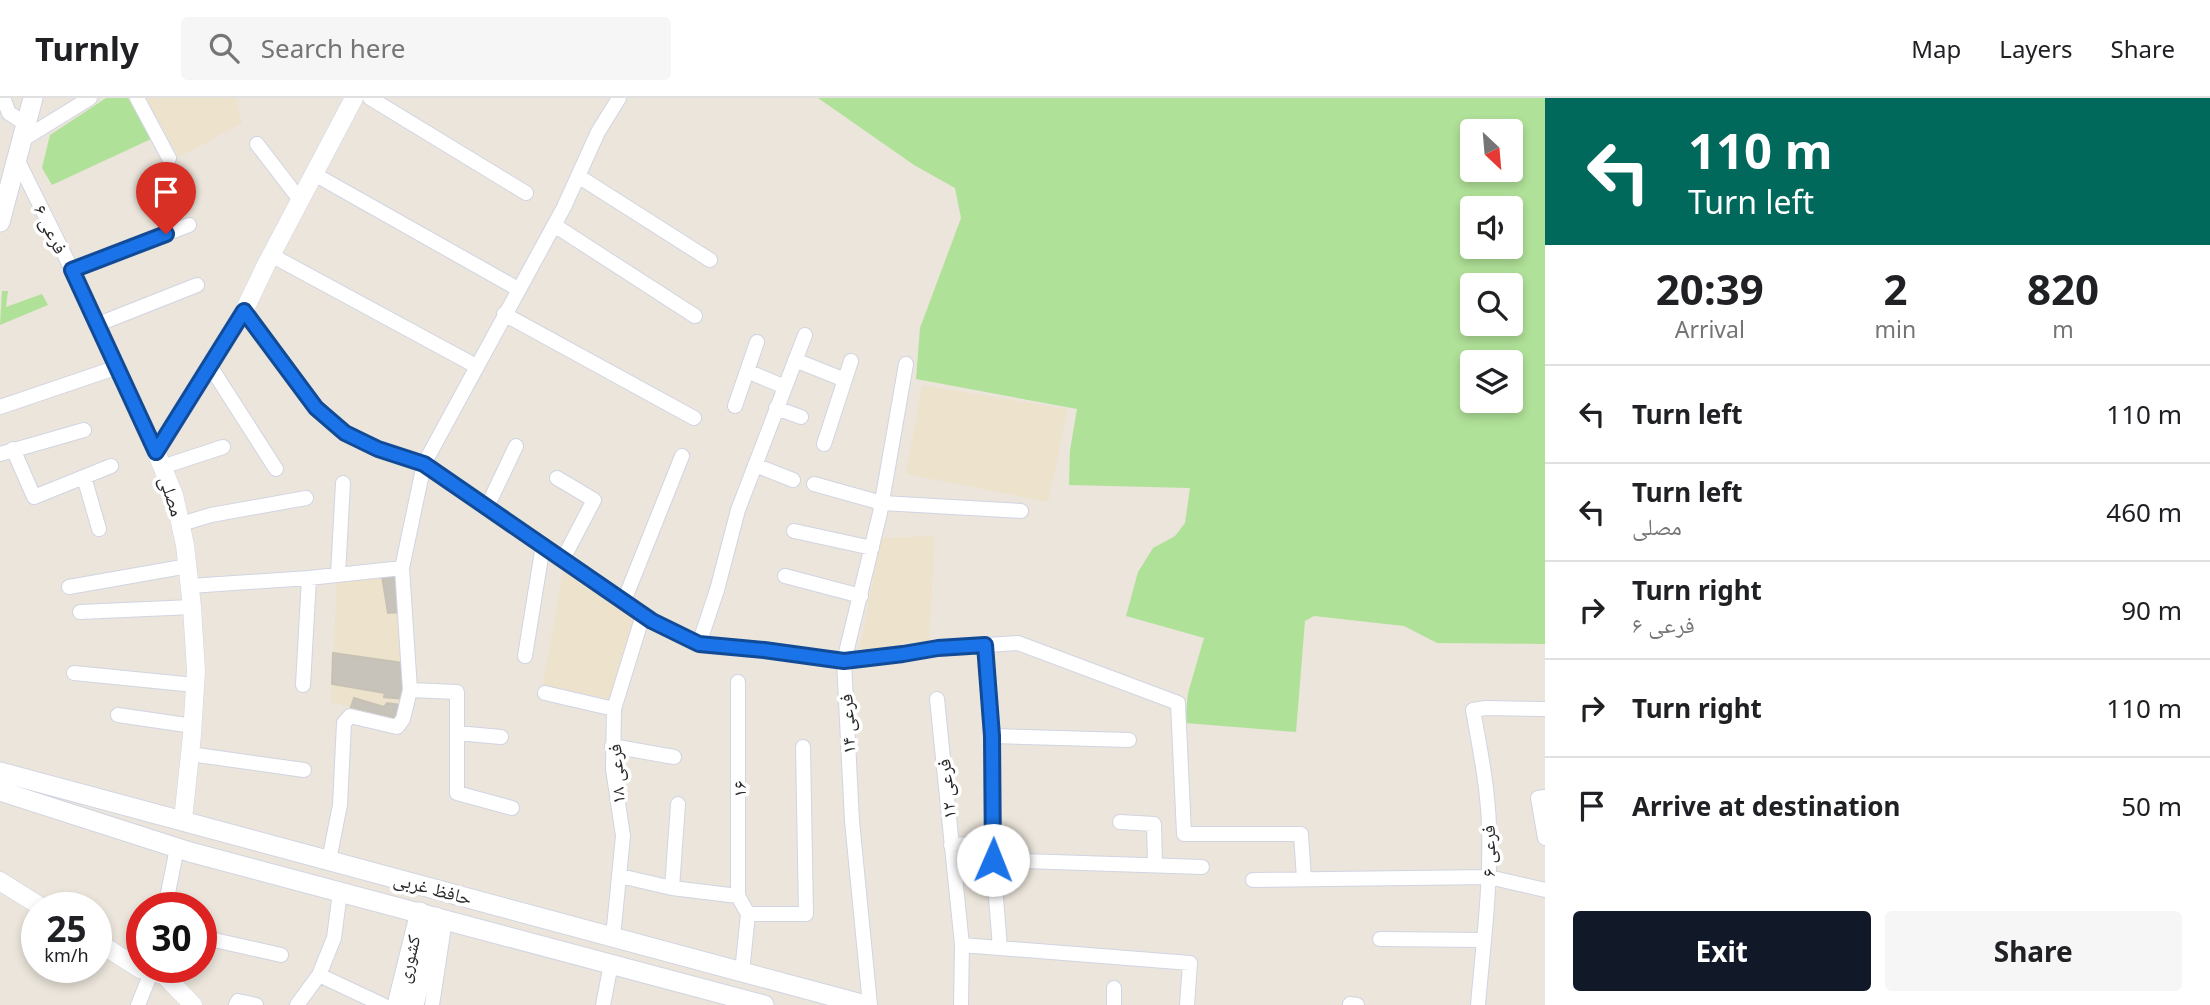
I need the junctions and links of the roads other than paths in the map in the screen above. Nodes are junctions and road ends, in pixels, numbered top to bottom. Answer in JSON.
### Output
{"nodes":[{"id":1,"x":3,"y":98,"type":"edge"},
{"id":2,"x":33,"y":98,"type":"edge"},
{"id":3,"x":90,"y":98,"type":"edge"},
{"id":4,"x":137,"y":98,"type":"edge"},
{"id":5,"x":354,"y":98,"type":"edge"},
{"id":6,"x":370,"y":98,"type":"edge"},
{"id":7,"x":619,"y":98,"type":"edge"},
{"id":8,"x":4,"y":115,"type":"edge"},
{"id":9,"x":21,"y":141,"type":"junction"},
{"id":10,"x":257,"y":144,"type":"dead end"},
{"id":11,"x":169,"y":158,"type":"dead end"},
{"id":12,"x":314,"y":174,"type":"junction"},
{"id":13,"x":578,"y":176,"type":"junction"},
{"id":14,"x":526,"y":192,"type":"dead end"},
{"id":15,"x":300,"y":200,"type":"junction"},
{"id":16,"x":0,"y":222,"type":"edge"},
{"id":17,"x":189,"y":225,"type":"dead end"},
{"id":18,"x":554,"y":225,"type":"junction"},
{"id":19,"x":271,"y":255,"type":"junction"},
{"id":20,"x":710,"y":260,"type":"dead end"},
{"id":21,"x":72,"y":270,"type":"junction"},
{"id":22,"x":197,"y":285,"type":"dead end"},
{"id":23,"x":518,"y":289,"type":"junction"},
{"id":24,"x":244,"y":311,"type":"junction"},
{"id":25,"x":504,"y":314,"type":"junction"},
{"id":26,"x":695,"y":316,"type":"dead end"},
{"id":27,"x":96,"y":325,"type":"junction"},
{"id":28,"x":805,"y":335,"type":"dead end"},
{"id":29,"x":757,"y":341,"type":"dead end"},
{"id":30,"x":795,"y":360,"type":"junction"},
{"id":31,"x":851,"y":361,"type":"dead end"},
{"id":32,"x":906,"y":364,"type":"dead end"},
{"id":33,"x":210,"y":366,"type":"junction"},
{"id":34,"x":476,"y":366,"type":"junction"},
{"id":35,"x":115,"y":368,"type":"junction"},
{"id":36,"x":747,"y":371,"type":"junction"},
{"id":37,"x":845,"y":380,"type":"junction"},
{"id":38,"x":785,"y":387,"type":"junction"},
{"id":39,"x":735,"y":406,"type":"dead end"},
{"id":40,"x":0,"y":407,"type":"edge"},
{"id":41,"x":776,"y":408,"type":"junction"},
{"id":42,"x":802,"y":417,"type":"dead end"},
{"id":43,"x":694,"y":418,"type":"dead end"},
{"id":44,"x":84,"y":430,"type":"dead end"},
{"id":45,"x":824,"y":444,"type":"dead end"},
{"id":46,"x":516,"y":446,"type":"dead end"},
{"id":47,"x":223,"y":447,"type":"dead end"},
{"id":48,"x":7,"y":451,"type":"edge"},
{"id":49,"x":682,"y":456,"type":"dead end"},
{"id":50,"x":159,"y":459,"type":"junction"},
{"id":51,"x":424,"y":464,"type":"junction"},
{"id":52,"x":755,"y":465,"type":"junction"},
{"id":53,"x":111,"y":466,"type":"dead end"},
{"id":54,"x":276,"y":469,"type":"dead end"},
{"id":55,"x":83,"y":477,"type":"junction"},
{"id":56,"x":557,"y":478,"type":"dead end"},
{"id":57,"x":793,"y":480,"type":"dead end"},
{"id":58,"x":343,"y":482,"type":"dead end"},
{"id":59,"x":814,"y":484,"type":"dead end"},
{"id":60,"x":306,"y":498,"type":"dead end"},
{"id":61,"x":882,"y":503,"type":"junction"},
{"id":62,"x":487,"y":507,"type":"junction"},
{"id":63,"x":1021,"y":511,"type":"dead end"},
{"id":64,"x":181,"y":524,"type":"junction"},
{"id":65,"x":99,"y":529,"type":"dead end"},
{"id":66,"x":794,"y":531,"type":"dead end"},
{"id":67,"x":543,"y":545,"type":"junction"},
{"id":68,"x":872,"y":548,"type":"junction"},
{"id":69,"x":563,"y":559,"type":"junction"},
{"id":70,"x":188,"y":566,"type":"junction"},
{"id":71,"x":402,"y":568,"type":"junction"},
{"id":72,"x":338,"y":575,"type":"junction"},
{"id":73,"x":785,"y":576,"type":"dead end"},
{"id":74,"x":309,"y":578,"type":"junction"},
{"id":75,"x":190,"y":586,"type":"junction"},
{"id":76,"x":69,"y":587,"type":"dead end"},
{"id":77,"x":861,"y":596,"type":"junction"},
{"id":78,"x":624,"y":601,"type":"junction"},
{"id":79,"x":192,"y":607,"type":"junction"},
{"id":80,"x":80,"y":611,"type":"dead end"},
{"id":81,"x":643,"y":615,"type":"junction"},
{"id":82,"x":699,"y":644,"type":"junction"},
{"id":83,"x":985,"y":645,"type":"junction"},
{"id":84,"x":525,"y":656,"type":"dead end"},
{"id":85,"x":844,"y":661,"type":"junction"},
{"id":86,"x":74,"y":673,"type":"dead end"},
{"id":87,"x":738,"y":682,"type":"dead end"},
{"id":88,"x":195,"y":685,"type":"junction"},
{"id":89,"x":303,"y":685,"type":"dead end"},
{"id":90,"x":410,"y":690,"type":"junction"},
{"id":91,"x":545,"y":693,"type":"dead end"},
{"id":92,"x":937,"y":699,"type":"dead end"},
{"id":93,"x":614,"y":709,"type":"junction"},
{"id":94,"x":1545,"y":709,"type":"edge"},
{"id":95,"x":118,"y":715,"type":"dead end"},
{"id":96,"x":193,"y":726,"type":"junction"},
{"id":97,"x":457,"y":733,"type":"junction"},
{"id":98,"x":992,"y":736,"type":"junction"},
{"id":99,"x":501,"y":737,"type":"dead end"},
{"id":100,"x":1129,"y":740,"type":"dead end"},
{"id":101,"x":612,"y":746,"type":"junction"},
{"id":102,"x":803,"y":747,"type":"dead end"},
{"id":103,"x":190,"y":754,"type":"junction"},
{"id":104,"x":674,"y":757,"type":"dead end"},
{"id":105,"x":304,"y":770,"type":"dead end"},
{"id":106,"x":0,"y":772,"type":"edge"},
{"id":107,"x":0,"y":791,"type":"edge"},
{"id":108,"x":48,"y":795,"type":"junction"},
{"id":109,"x":1545,"y":797,"type":"edge"},
{"id":110,"x":678,"y":804,"type":"dead end"},
{"id":111,"x":512,"y":808,"type":"dead end"},
{"id":112,"x":183,"y":820,"type":"junction"},
{"id":113,"x":1120,"y":822,"type":"dead end"},
{"id":114,"x":1545,"y":838,"type":"edge"},
{"id":115,"x":993,"y":843,"type":"junction"},
{"id":116,"x":951,"y":845,"type":"junction"},
{"id":117,"x":177,"y":848,"type":"junction"},
{"id":118,"x":329,"y":860,"type":"junction"},
{"id":119,"x":993,"y":860,"type":"junction"},
{"id":120,"x":1155,"y":865,"type":"junction"},
{"id":121,"x":1202,"y":867,"type":"dead end"},
{"id":122,"x":621,"y":876,"type":"junction"},
{"id":123,"x":1489,"y":877,"type":"junction"},
{"id":124,"x":1304,"y":879,"type":"junction"},
{"id":125,"x":1253,"y":880,"type":"dead end"},
{"id":126,"x":0,"y":881,"type":"edge"},
{"id":127,"x":672,"y":888,"type":"junction"},
{"id":128,"x":1545,"y":890,"type":"edge"},
{"id":129,"x":168,"y":892,"type":"edge"},
{"id":130,"x":340,"y":892,"type":"junction"},
{"id":131,"x":21,"y":894,"type":"edge"},
{"id":132,"x":469,"y":898,"type":"junction"},
{"id":133,"x":743,"y":905,"type":"junction"},
{"id":134,"x":503,"y":907,"type":"junction"},
{"id":135,"x":440,"y":918,"type":"junction"},
{"id":136,"x":496,"y":933,"type":"junction"},
{"id":137,"x":613,"y":937,"type":"junction"},
{"id":138,"x":1380,"y":939,"type":"dead end"},
{"id":139,"x":1483,"y":940,"type":"junction"},
{"id":140,"x":217,"y":941,"type":"edge"},
{"id":141,"x":962,"y":946,"type":"junction"},
{"id":142,"x":1000,"y":948,"type":"junction"},
{"id":143,"x":281,"y":955,"type":"dead end"},
{"id":144,"x":611,"y":964,"type":"junction"},
{"id":145,"x":742,"y":972,"type":"junction"},
{"id":146,"x":318,"y":975,"type":"junction"},
{"id":147,"x":147,"y":983,"type":"edge"},
{"id":148,"x":172,"y":983,"type":"edge"},
{"id":149,"x":1114,"y":988,"type":"dead end"},
{"id":150,"x":299,"y":1004,"type":"edge"},
{"id":151,"x":753,"y":1004,"type":"edge"},
{"id":152,"x":1350,"y":1004,"type":"edge"},
{"id":153,"x":138,"y":1005,"type":"edge"},
{"id":154,"x":193,"y":1005,"type":"edge"},
{"id":155,"x":236,"y":1005,"type":"edge"},
{"id":156,"x":256,"y":1005,"type":"edge"},
{"id":157,"x":383,"y":1005,"type":"edge"},
{"id":158,"x":397,"y":1005,"type":"edge"},
{"id":159,"x":414,"y":1005,"type":"edge"},
{"id":160,"x":432,"y":1005,"type":"edge"},
{"id":161,"x":603,"y":1005,"type":"edge"},
{"id":162,"x":868,"y":1005,"type":"edge"},
{"id":163,"x":961,"y":1005,"type":"edge"},
{"id":164,"x":1114,"y":1005,"type":"edge"},
{"id":165,"x":1186,"y":1005,"type":"edge"},
{"id":166,"x":1357,"y":1005,"type":"edge"},
{"id":167,"x":1478,"y":1005,"type":"edge"}],
"edges":[{"from":1,"to":8,"type":"street"},
{"from":2,"to":9,"type":"main road"},
{"from":3,"to":9,"type":"street"},
{"from":4,"to":11,"type":"street"},
{"from":5,"to":12,"type":"street","name":"مصلی"},
{"from":6,"to":14,"type":"street"},
{"from":7,"to":13,"type":"street"},
{"from":8,"to":9,"type":"street"},
{"from":9,"to":16,"type":"main road"},
{"from":9,"to":21,"type":"street","name":"فرعی ۶"},
{"from":10,"to":15,"type":"street"},
{"from":12,"to":15,"type":"street","name":"مصلی"},
{"from":12,"to":23,"type":"street"},
{"from":13,"to":18,"type":"street"},
{"from":13,"to":20,"type":"street"},
{"from":15,"to":19,"type":"street","name":"مصلی"},
{"from":17,"to":21,"type":"street"},
{"from":18,"to":23,"type":"street"},
{"from":18,"to":26,"type":"street"},
{"from":19,"to":24,"type":"street","name":"مصلی"},
{"from":19,"to":34,"type":"street"},
{"from":21,"to":27,"type":"street","name":"فرعی ۶"},
{"from":22,"to":27,"type":"street"},
{"from":23,"to":25,"type":"street"},
{"from":24,"to":33,"type":"street","name":"مصلی"},
{"from":24,"to":51,"type":"street"},
{"from":25,"to":34,"type":"street"},
{"from":25,"to":43,"type":"street"},
{"from":27,"to":35,"type":"street","name":"فرعی ۶"},
{"from":28,"to":30,"type":"street"},
{"from":29,"to":36,"type":"street"},
{"from":30,"to":37,"type":"street"},
{"from":30,"to":38,"type":"street"},
{"from":31,"to":37,"type":"street"},
{"from":32,"to":61,"type":"street","name":"فرعی ۱۴"},
{"from":33,"to":50,"type":"street","name":"مصلی"},
{"from":33,"to":54,"type":"street"},
{"from":34,"to":51,"type":"street"},
{"from":35,"to":40,"type":"street"},
{"from":35,"to":50,"type":"street","name":"فرعی ۶"},
{"from":36,"to":38,"type":"street"},
{"from":36,"to":39,"type":"street"},
{"from":37,"to":45,"type":"street"},
{"from":38,"to":41,"type":"street"},
{"from":41,"to":42,"type":"street"},
{"from":41,"to":52,"type":"street"},
{"from":44,"to":48,"type":"street"},
{"from":46,"to":62,"type":"street"},
{"from":47,"to":50,"type":"street"},
{"from":48,"to":55,"type":"street"},
{"from":49,"to":78,"type":"street"},
{"from":50,"to":64,"type":"street","name":"مصلی"},
{"from":51,"to":62,"type":"street"},
{"from":51,"to":71,"type":"street"},
{"from":52,"to":57,"type":"street"},
{"from":52,"to":82,"type":"street"},
{"from":53,"to":55,"type":"street"},
{"from":55,"to":65,"type":"street"},
{"from":56,"to":69,"type":"street"},
{"from":58,"to":72,"type":"street"},
{"from":59,"to":61,"type":"street"},
{"from":60,"to":64,"type":"street"},
{"from":61,"to":63,"type":"street"},
{"from":61,"to":68,"type":"street","name":"فرعی ۱۴"},
{"from":62,"to":67,"type":"street"},
{"from":64,"to":70,"type":"street","name":"مصلی"},
{"from":66,"to":68,"type":"street"},
{"from":67,"to":69,"type":"street"},
{"from":67,"to":84,"type":"street"},
{"from":68,"to":77,"type":"street","name":"فرعی ۱۴"},
{"from":69,"to":78,"type":"street"},
{"from":70,"to":75,"type":"street","name":"مصلی"},
{"from":70,"to":76,"type":"street"},
{"from":71,"to":72,"type":"street"},
{"from":71,"to":90,"type":"street"},
{"from":72,"to":74,"type":"street"},
{"from":73,"to":77,"type":"street"},
{"from":74,"to":75,"type":"street"},
{"from":74,"to":89,"type":"street"},
{"from":75,"to":79,"type":"street","name":"مصلی"},
{"from":77,"to":85,"type":"street","name":"فرعی ۱۴"},
{"from":78,"to":81,"type":"street"},
{"from":79,"to":80,"type":"street"},
{"from":79,"to":88,"type":"street","name":"مصلی"},
{"from":81,"to":82,"type":"street"},
{"from":81,"to":93,"type":"street","name":"فرعی ۱۸"},
{"from":82,"to":85,"type":"street"},
{"from":83,"to":85,"type":"street"},
{"from":83,"to":98,"type":"street"},
{"from":83,"to":124,"type":"street"},
{"from":85,"to":162,"type":"street","name":"فرعی ۱۴"},
{"from":86,"to":88,"type":"street"},
{"from":87,"to":133,"type":"street","name":"۱۶"},
{"from":88,"to":96,"type":"street","name":"مصلی"},
{"from":90,"to":97,"type":"street"},
{"from":90,"to":118,"type":"street"},
{"from":91,"to":93,"type":"street"},
{"from":92,"to":116,"type":"street","name":"فرعی ۱۲"},
{"from":93,"to":101,"type":"street","name":"فرعی ۱۸"},
{"from":94,"to":123,"type":"street","name":"فرعی ۶"},
{"from":95,"to":96,"type":"street"},
{"from":96,"to":103,"type":"street","name":"مصلی"},
{"from":97,"to":99,"type":"street"},
{"from":97,"to":111,"type":"street"},
{"from":98,"to":100,"type":"street"},
{"from":98,"to":115,"type":"street"},
{"from":101,"to":104,"type":"street"},
{"from":101,"to":122,"type":"street","name":"فرعی ۱۸"},
{"from":102,"to":133,"type":"street"},
{"from":103,"to":105,"type":"street"},
{"from":103,"to":112,"type":"street","name":"مصلی"},
{"from":106,"to":108,"type":"main road","name":"حافظ غربی"},
{"from":107,"to":108,"type":"main road","name":"حافظ غربی"},
{"from":108,"to":112,"type":"main road","name":"حافظ غربی"},
{"from":108,"to":117,"type":"main road","name":"حافظ غربی"},
{"from":109,"to":114,"type":"street"},
{"from":110,"to":127,"type":"street"},
{"from":112,"to":118,"type":"main road","name":"حافظ غربی"},
{"from":113,"to":120,"type":"street"},
{"from":115,"to":116,"type":"street"},
{"from":115,"to":119,"type":"street"},
{"from":116,"to":141,"type":"street","name":"فرعی ۱۲"},
{"from":117,"to":129,"type":"street"},
{"from":117,"to":130,"type":"main road","name":"حافظ غربی"},
{"from":118,"to":132,"type":"main road","name":"حافظ غربی"},
{"from":119,"to":120,"type":"street"},
{"from":119,"to":142,"type":"street"},
{"from":120,"to":121,"type":"street"},
{"from":122,"to":127,"type":"street"},
{"from":122,"to":137,"type":"street","name":"فرعی ۱۸"},
{"from":123,"to":124,"type":"street"},
{"from":123,"to":128,"type":"street"},
{"from":123,"to":139,"type":"street","name":"فرعی ۶"},
{"from":124,"to":125,"type":"street"},
{"from":126,"to":131,"type":"street"},
{"from":127,"to":133,"type":"street"},
{"from":130,"to":135,"type":"main road","name":"حافظ غربی"},
{"from":130,"to":146,"type":"street"},
{"from":132,"to":134,"type":"main road","name":"حافظ غربی"},
{"from":132,"to":135,"type":"main road"},
{"from":133,"to":145,"type":"street","name":"۱۶"},
{"from":134,"to":136,"type":"main road"},
{"from":134,"to":137,"type":"main road","name":"حافظ غربی"},
{"from":135,"to":136,"type":"main road","name":"حافظ غربی"},
{"from":135,"to":158,"type":"main road","name":"کشوری"},
{"from":135,"to":159,"type":"main road","name":"کشوری"},
{"from":135,"to":160,"type":"street"},
{"from":136,"to":144,"type":"main road","name":"حافظ غربی"},
{"from":137,"to":145,"type":"main road","name":"حافظ غربی"},
{"from":138,"to":139,"type":"street"},
{"from":139,"to":167,"type":"street","name":"فرعی ۶"},
{"from":140,"to":143,"type":"street"},
{"from":141,"to":142,"type":"street"},
{"from":141,"to":163,"type":"street","name":"فرعی ۱۲"},
{"from":142,"to":165,"type":"street"},
{"from":144,"to":151,"type":"main road","name":"حافظ غربی"},
{"from":144,"to":161,"type":"street"},
{"from":145,"to":162,"type":"main road","name":"حافظ غربی"},
{"from":146,"to":150,"type":"street"},
{"from":146,"to":157,"type":"street"},
{"from":147,"to":153,"type":"street"},
{"from":148,"to":154,"type":"street"},
{"from":149,"to":164,"type":"street"},
{"from":152,"to":166,"type":"street"},
{"from":155,"to":156,"type":"street"}]}
